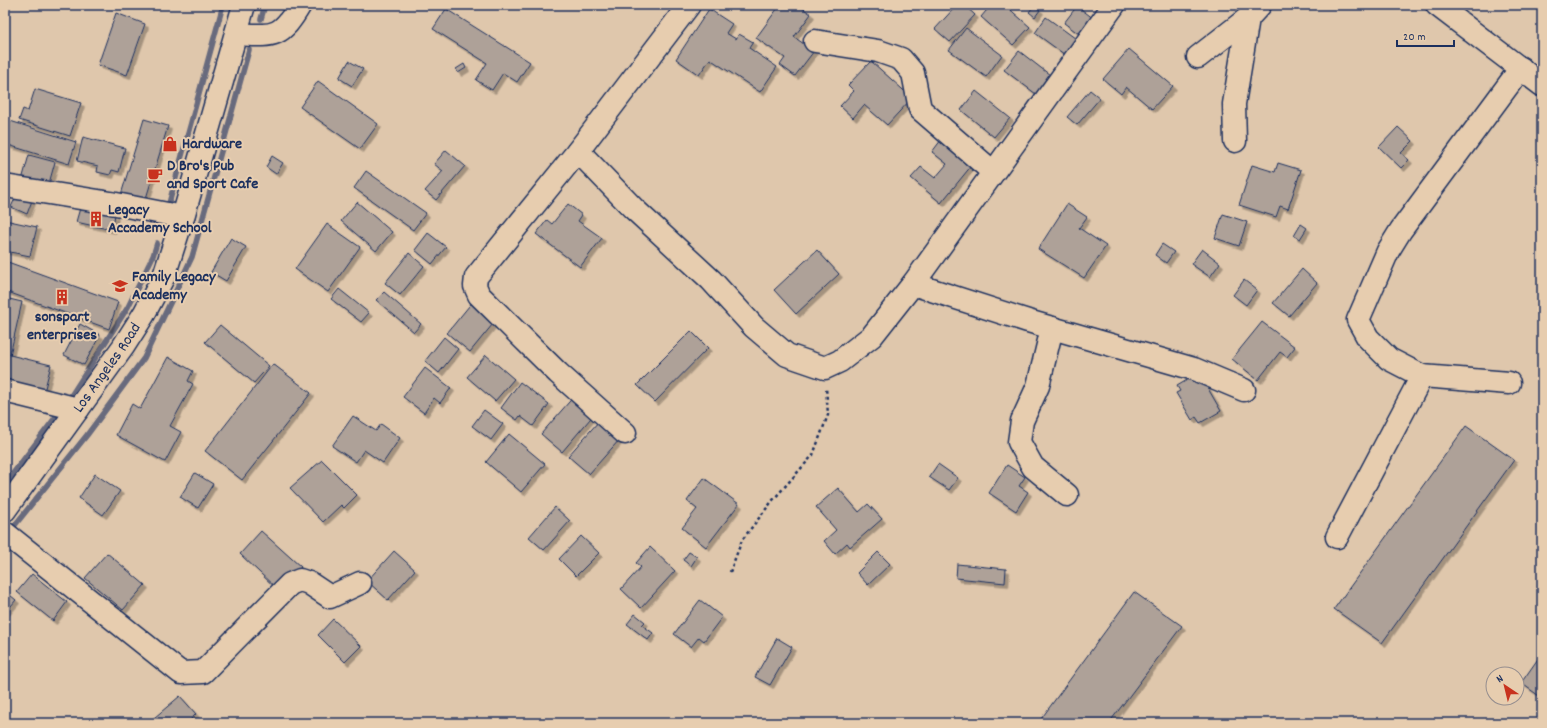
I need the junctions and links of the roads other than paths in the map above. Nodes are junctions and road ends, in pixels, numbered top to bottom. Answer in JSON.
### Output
{"nodes":[{"id":1,"x":244,"y":5,"type":"edge"},
{"id":2,"x":300,"y":5,"type":"edge"},
{"id":3,"x":689,"y":5,"type":"edge"},
{"id":4,"x":1114,"y":5,"type":"edge"},
{"id":5,"x":1437,"y":5,"type":"edge"},
{"id":6,"x":1254,"y":11,"type":"edge"},
{"id":7,"x":236,"y":34,"type":"junction"},
{"id":8,"x":815,"y":41,"type":"dead end"},
{"id":9,"x":1198,"y":57,"type":"dead end"},
{"id":10,"x":1521,"y":68,"type":"junction"},
{"id":11,"x":1542,"y":85,"type":"edge"},
{"id":12,"x":1235,"y":141,"type":"dead end"},
{"id":13,"x":578,"y":151,"type":"junction"},
{"id":14,"x":992,"y":172,"type":"junction"},
{"id":15,"x":5,"y":186,"type":"edge"},
{"id":16,"x":184,"y":217,"type":"junction"},
{"id":17,"x":913,"y":284,"type":"junction"},
{"id":18,"x":1052,"y":328,"type":"junction"},
{"id":19,"x":1422,"y":376,"type":"junction"},
{"id":20,"x":1509,"y":383,"type":"dead end"},
{"id":21,"x":1244,"y":390,"type":"dead end"},
{"id":22,"x":5,"y":391,"type":"edge"},
{"id":23,"x":78,"y":409,"type":"junction"},
{"id":24,"x":625,"y":433,"type":"dead end"},
{"id":25,"x":1067,"y":495,"type":"dead end"},
{"id":26,"x":5,"y":510,"type":"edge"},
{"id":27,"x":5,"y":533,"type":"edge"},
{"id":28,"x":1337,"y":537,"type":"dead end"},
{"id":29,"x":360,"y":582,"type":"dead end"}],
"edges":[{"from":1,"to":7,"type":"street","name":"Los Angeles Road"},
{"from":2,"to":7,"type":"street"},
{"from":3,"to":13,"type":"street"},
{"from":4,"to":14,"type":"street"},
{"from":5,"to":10,"type":"street"},
{"from":6,"to":9,"type":"street"},
{"from":6,"to":12,"type":"street"},
{"from":7,"to":16,"type":"street","name":"Los Angeles Road"},
{"from":8,"to":14,"type":"street"},
{"from":10,"to":11,"type":"street"},
{"from":10,"to":19,"type":"street"},
{"from":13,"to":17,"type":"street"},
{"from":13,"to":24,"type":"street"},
{"from":14,"to":17,"type":"street"},
{"from":15,"to":16,"type":"street"},
{"from":16,"to":23,"type":"street","name":"Los Angeles Road"},
{"from":17,"to":18,"type":"street"},
{"from":18,"to":21,"type":"street"},
{"from":18,"to":25,"type":"street"},
{"from":19,"to":20,"type":"street"},
{"from":19,"to":28,"type":"street"},
{"from":22,"to":23,"type":"street"},
{"from":23,"to":26,"type":"street","name":"Los Angeles Road"},
{"from":27,"to":29,"type":"street"}]}
